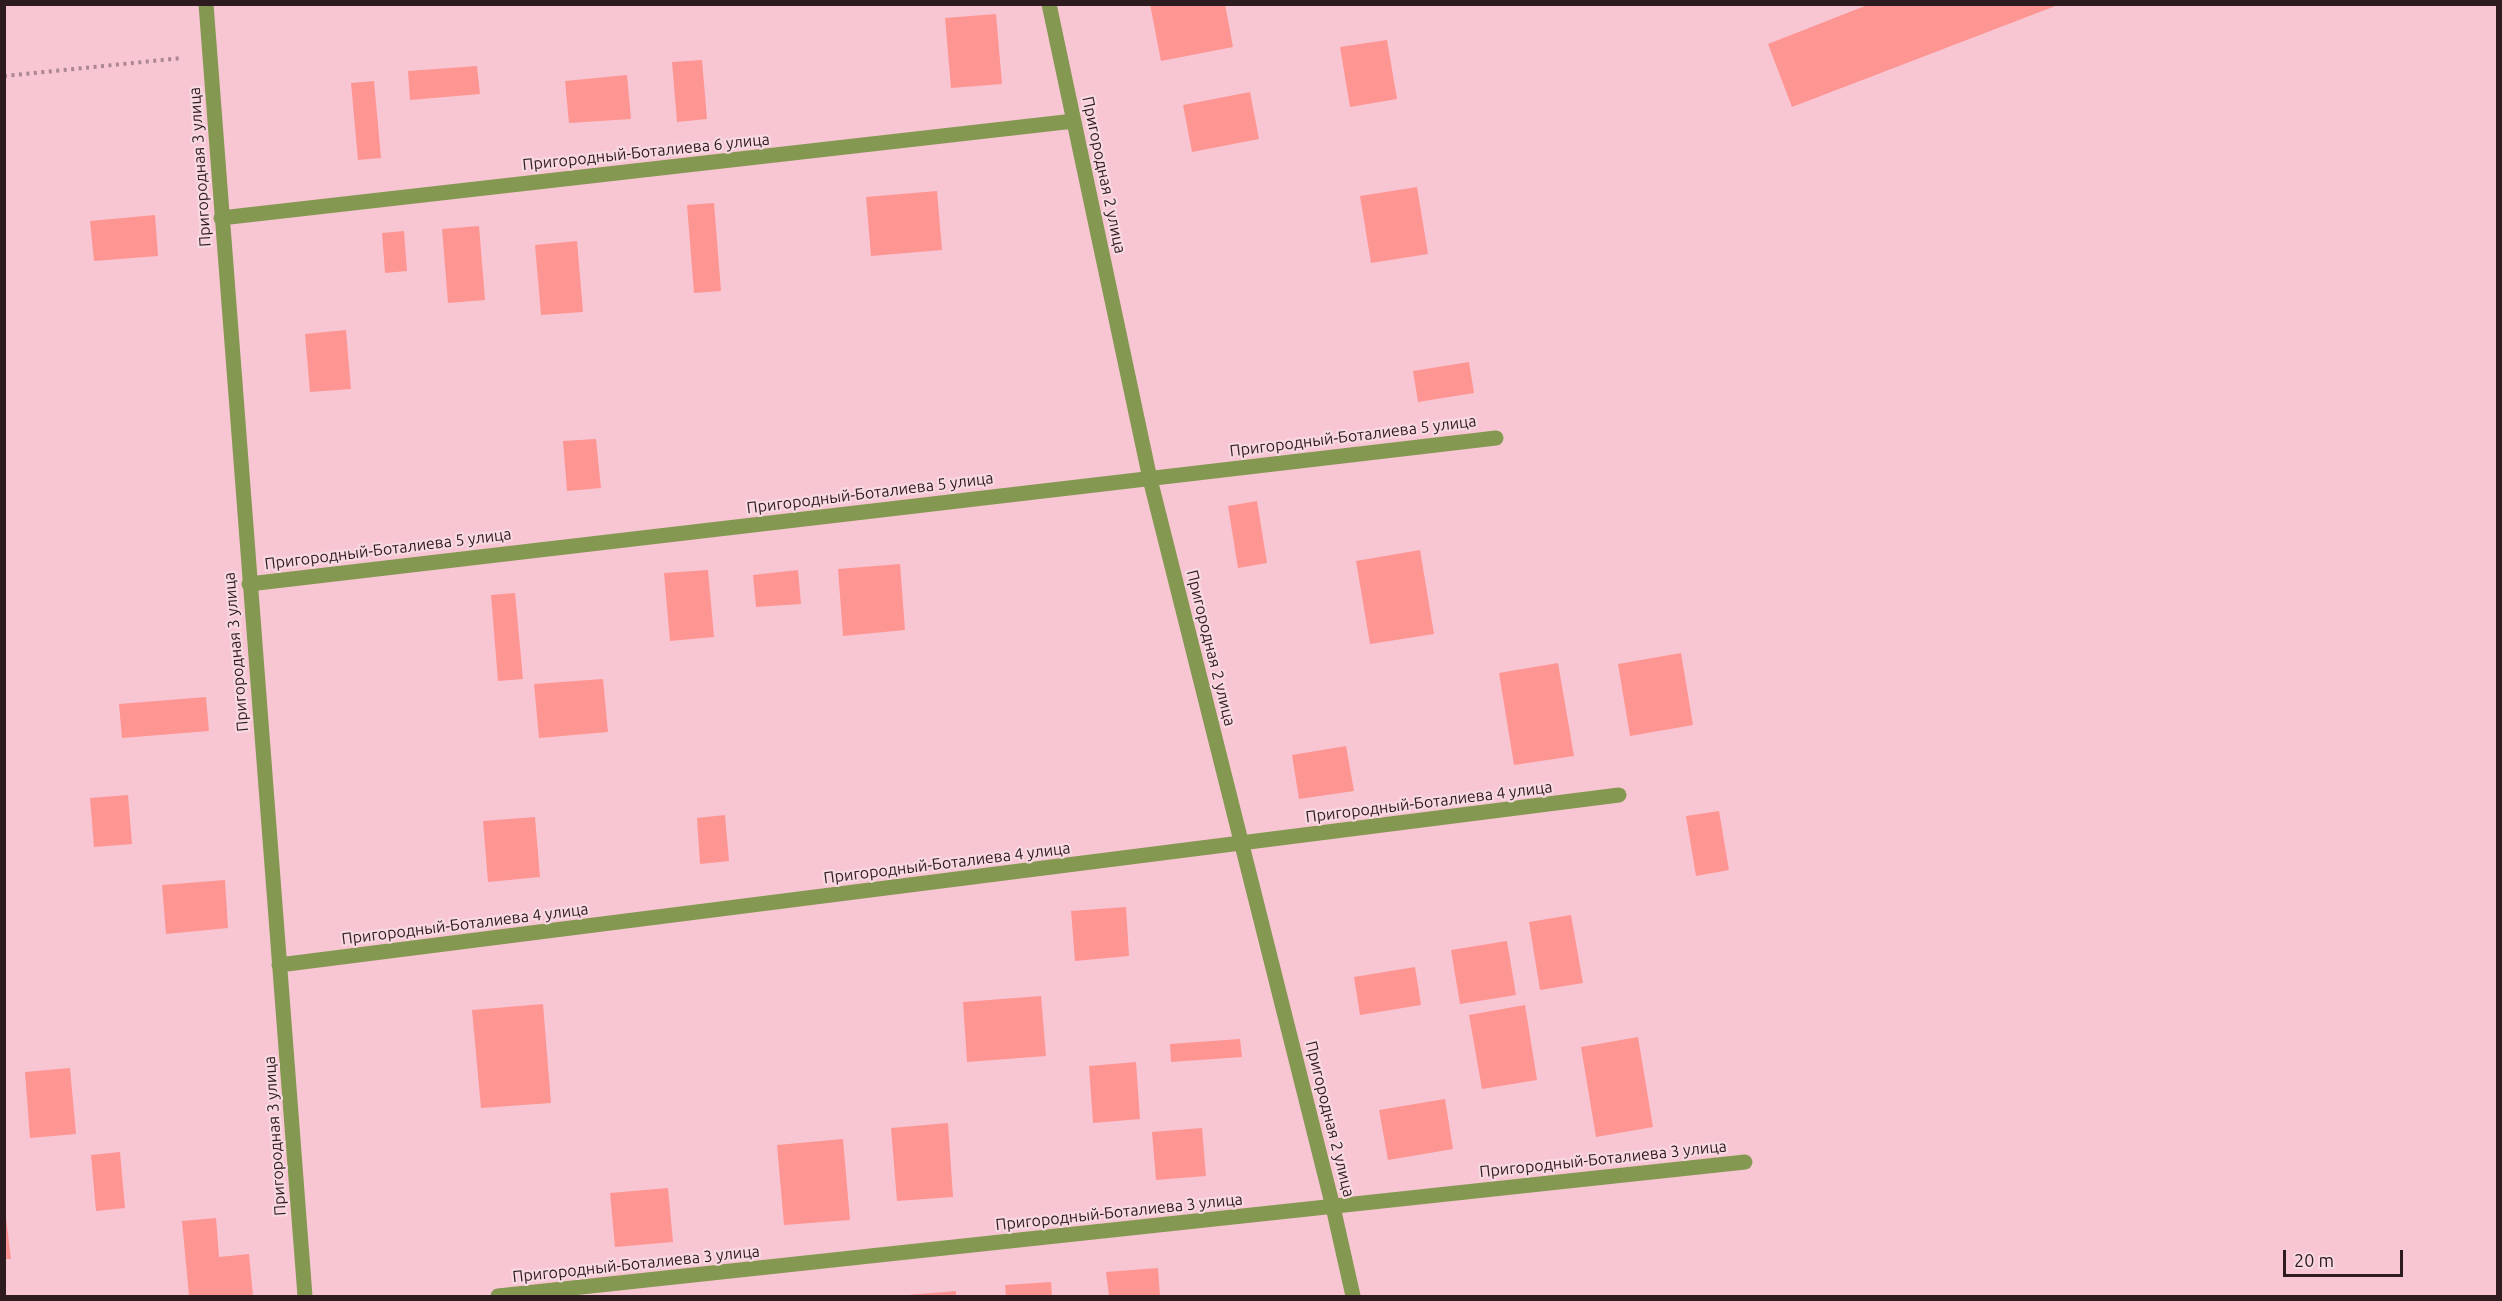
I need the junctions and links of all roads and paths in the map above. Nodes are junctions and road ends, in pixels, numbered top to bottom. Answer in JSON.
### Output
{"nodes":[{"id":1,"x":206,"y":4,"type":"edge"},
{"id":2,"x":1049,"y":4,"type":"edge"},
{"id":3,"x":210,"y":55,"type":"junction"},
{"id":4,"x":4,"y":76,"type":"edge"},
{"id":5,"x":1074,"y":121,"type":"junction"},
{"id":6,"x":221,"y":218,"type":"junction"},
{"id":7,"x":1496,"y":438,"type":"dead end"},
{"id":8,"x":1150,"y":479,"type":"junction"},
{"id":9,"x":249,"y":584,"type":"junction"},
{"id":10,"x":1619,"y":795,"type":"dead end"},
{"id":11,"x":1242,"y":844,"type":"junction"},
{"id":12,"x":279,"y":965,"type":"junction"},
{"id":13,"x":1745,"y":1162,"type":"dead end"},
{"id":14,"x":1333,"y":1207,"type":"junction"},
{"id":15,"x":305,"y":1296,"type":"edge"},
{"id":16,"x":498,"y":1296,"type":"edge"},
{"id":17,"x":1353,"y":1296,"type":"edge"}],
"edges":[{"from":1,"to":3,"type":"street","name":"Пригородная 3 улица"},
{"from":2,"to":5,"type":"street","name":"Пригородная 2 улица"},
{"from":3,"to":4,"type":"path"},
{"from":3,"to":6,"type":"street","name":"Пригородная 3 улица"},
{"from":5,"to":6,"type":"street","name":"Пригородный-Боталиева 6 улица"},
{"from":5,"to":8,"type":"street","name":"Пригородная 2 улица"},
{"from":6,"to":9,"type":"street","name":"Пригородная 3 улица"},
{"from":7,"to":8,"type":"street","name":"Пригородный-Боталиева 5 улица"},
{"from":8,"to":9,"type":"street","name":"Пригородный-Боталиева 5 улица"},
{"from":8,"to":11,"type":"street","name":"Пригородная 2 улица"},
{"from":9,"to":12,"type":"street","name":"Пригородная 3 улица"},
{"from":10,"to":11,"type":"street","name":"Пригородный-Боталиева 4 улица"},
{"from":11,"to":12,"type":"street","name":"Пригородный-Боталиева 4 улица"},
{"from":11,"to":14,"type":"street","name":"Пригородная 2 улица"},
{"from":12,"to":15,"type":"street","name":"Пригородная 3 улица"},
{"from":13,"to":14,"type":"street","name":"Пригородный-Боталиева 3 улица"},
{"from":14,"to":16,"type":"street","name":"Пригородный-Боталиева 3 улица"},
{"from":14,"to":17,"type":"street","name":"Пригородная 2 улица"}]}
